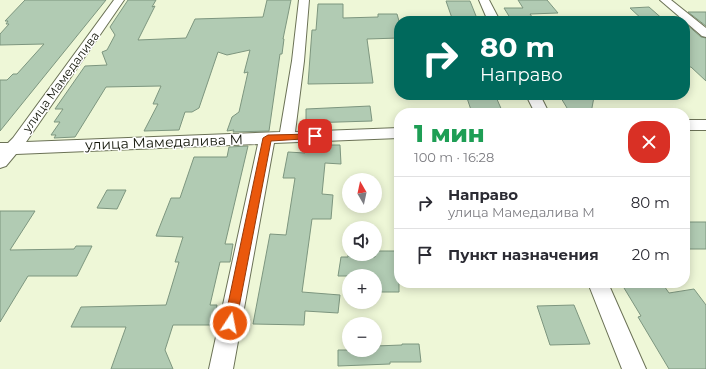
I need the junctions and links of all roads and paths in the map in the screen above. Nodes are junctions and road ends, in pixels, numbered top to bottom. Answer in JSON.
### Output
{"nodes":[{"id":1,"x":119,"y":0,"type":"edge"},
{"id":2,"x":304,"y":0,"type":"edge"},
{"id":3,"x":484,"y":0,"type":"edge"},
{"id":4,"x":665,"y":0,"type":"edge"},
{"id":5,"x":492,"y":16,"type":"edge"},
{"id":6,"x":684,"y":16,"type":"edge"},
{"id":7,"x":690,"y":21,"type":"edge"},
{"id":8,"x":706,"y":34,"type":"edge"},
{"id":9,"x":690,"y":125,"type":"edge"},
{"id":10,"x":706,"y":125,"type":"edge"},
{"id":11,"x":394,"y":133,"type":"edge"},
{"id":12,"x":287,"y":137,"type":"junction"},
{"id":13,"x":268,"y":138,"type":"junction"},
{"id":14,"x":5,"y":149,"type":"edge"},
{"id":15,"x":0,"y":162,"type":"edge"},
{"id":16,"x":600,"y":288,"type":"edge"},
{"id":17,"x":221,"y":369,"type":"edge"},
{"id":18,"x":634,"y":369,"type":"edge"}],
"edges":[{"from":1,"to":14,"type":"street","name":"улица Мамедалива"},
{"from":2,"to":12,"type":"street"},
{"from":3,"to":5,"type":"street"},
{"from":4,"to":6,"type":"street"},
{"from":7,"to":8,"type":"street"},
{"from":9,"to":10,"type":"street"},
{"from":11,"to":12,"type":"street","name":"улица Мамедалива М"},
{"from":12,"to":13,"type":"street","name":"улица Мамедалива М"},
{"from":13,"to":14,"type":"street","name":"улица Мамедалива М"},
{"from":13,"to":17,"type":"street"},
{"from":14,"to":15,"type":"street","name":"улица Мамедалива"},
{"from":16,"to":18,"type":"street"}]}
